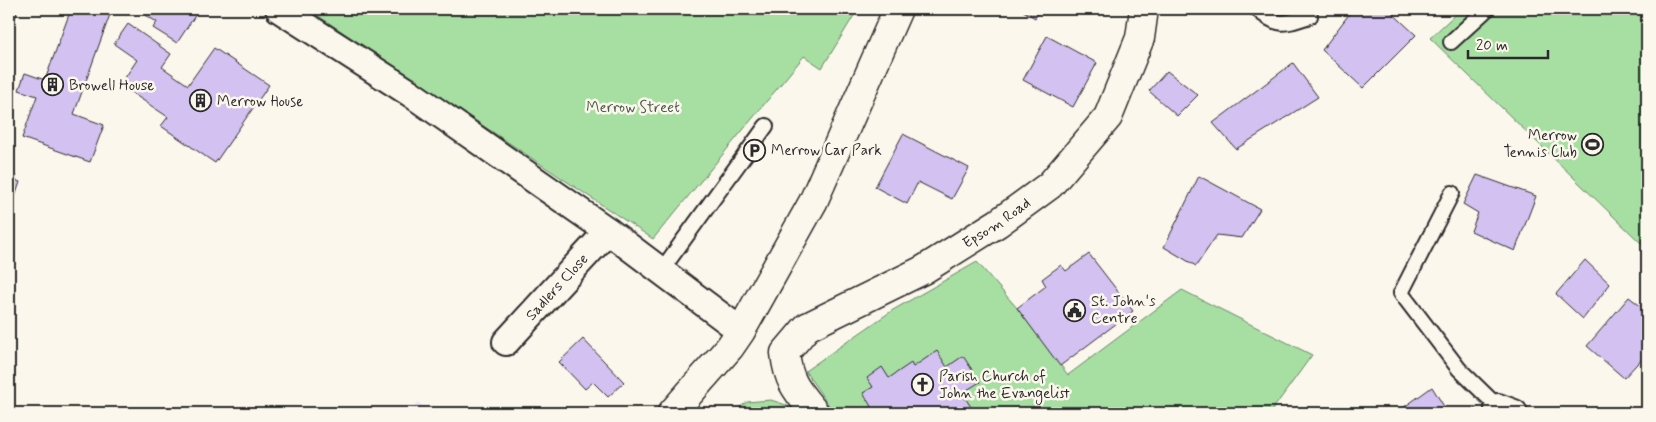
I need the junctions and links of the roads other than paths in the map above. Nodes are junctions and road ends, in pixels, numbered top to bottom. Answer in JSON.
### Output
{"nodes":[{"id":1,"x":279,"y":9,"type":"edge"},
{"id":2,"x":898,"y":9,"type":"edge"},
{"id":3,"x":1144,"y":9,"type":"edge"},
{"id":4,"x":1257,"y":9,"type":"edge"},
{"id":5,"x":1488,"y":9,"type":"edge"},
{"id":6,"x":1310,"y":16,"type":"dead end"},
{"id":7,"x":1450,"y":42,"type":"dead end"},
{"id":8,"x":766,"y":126,"type":"dead end"},
{"id":9,"x":1452,"y":193,"type":"dead end"},
{"id":10,"x":608,"y":231,"type":"junction"},
{"id":11,"x":661,"y":271,"type":"junction"},
{"id":12,"x":741,"y":331,"type":"junction"},
{"id":13,"x":506,"y":342,"type":"dead end"},
{"id":14,"x":1504,"y":411,"type":"edge"},
{"id":15,"x":672,"y":413,"type":"edge"},
{"id":16,"x":815,"y":413,"type":"edge"}],
"edges":[{"from":1,"to":10,"type":"street"},
{"from":2,"to":12,"type":"street"},
{"from":3,"to":16,"type":"street","name":"Epsom Road"},
{"from":4,"to":6,"type":"lane"},
{"from":5,"to":7,"type":"lane"},
{"from":8,"to":11,"type":"lane"},
{"from":9,"to":14,"type":"lane"},
{"from":10,"to":11,"type":"street"},
{"from":10,"to":13,"type":"street","name":"Sadlers Close"},
{"from":11,"to":12,"type":"street"},
{"from":12,"to":15,"type":"street"}]}
